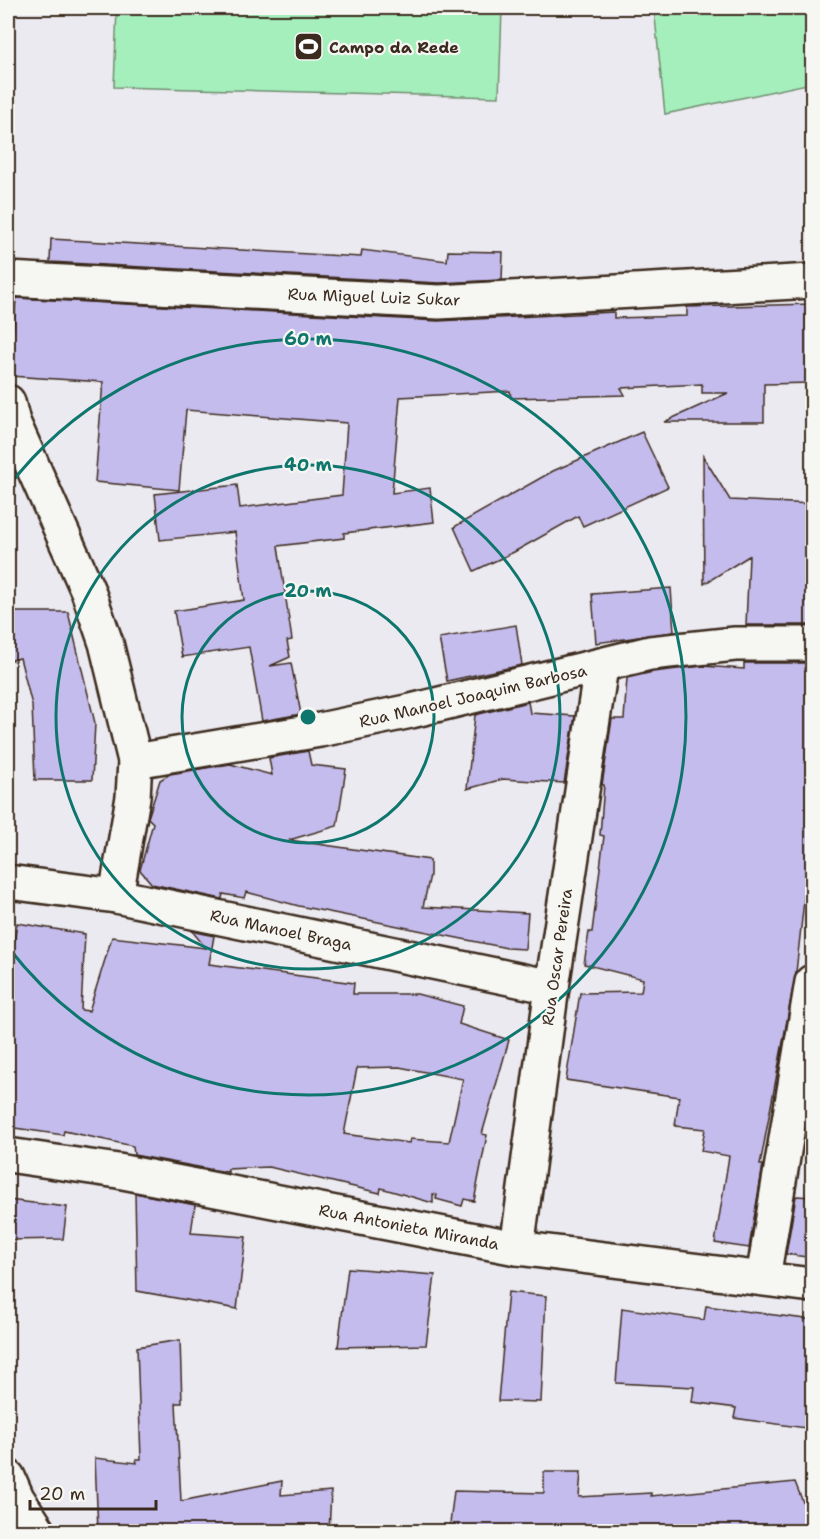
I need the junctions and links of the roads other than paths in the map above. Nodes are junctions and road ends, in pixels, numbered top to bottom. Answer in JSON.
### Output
{"nodes":[{"id":1,"x":8,"y":279,"type":"edge"},
{"id":2,"x":813,"y":281,"type":"edge"},
{"id":3,"x":8,"y":402,"type":"edge"},
{"id":4,"x":813,"y":644,"type":"edge"},
{"id":5,"x":601,"y":667,"type":"junction"},
{"id":6,"x":135,"y":761,"type":"junction"},
{"id":7,"x":8,"y":882,"type":"edge"},
{"id":8,"x":116,"y":896,"type":"junction"},
{"id":9,"x":813,"y":982,"type":"edge"},
{"id":10,"x":552,"y":987,"type":"junction"},
{"id":11,"x":8,"y":1155,"type":"edge"},
{"id":12,"x":517,"y":1248,"type":"junction"},
{"id":13,"x":763,"y":1278,"type":"junction"},
{"id":14,"x":813,"y":1285,"type":"edge"},
{"id":15,"x":8,"y":1477,"type":"edge"},
{"id":16,"x":39,"y":1532,"type":"edge"}],
"edges":[{"from":1,"to":2,"type":"street","name":"Rua Miguel Luiz Sukar"},
{"from":3,"to":6,"type":"street"},
{"from":4,"to":5,"type":"street","name":"Rua Manoel Joaquim Barbosa"},
{"from":5,"to":6,"type":"street","name":"Rua Manoel Joaquim Barbosa"},
{"from":5,"to":10,"type":"street","name":"Rua Oscar Pereira"},
{"from":6,"to":8,"type":"street"},
{"from":7,"to":8,"type":"street","name":"Rua Manoel Braga"},
{"from":8,"to":10,"type":"street","name":"Rua Manoel Braga"},
{"from":9,"to":13,"type":"street"},
{"from":10,"to":12,"type":"street","name":"Rua Oscar Pereira"},
{"from":11,"to":12,"type":"street","name":"Rua Antonieta Miranda"},
{"from":12,"to":13,"type":"street","name":"Rua Antonieta Miranda"},
{"from":13,"to":14,"type":"street","name":"Rua Antonieta Miranda"},
{"from":15,"to":16,"type":"street"}]}
